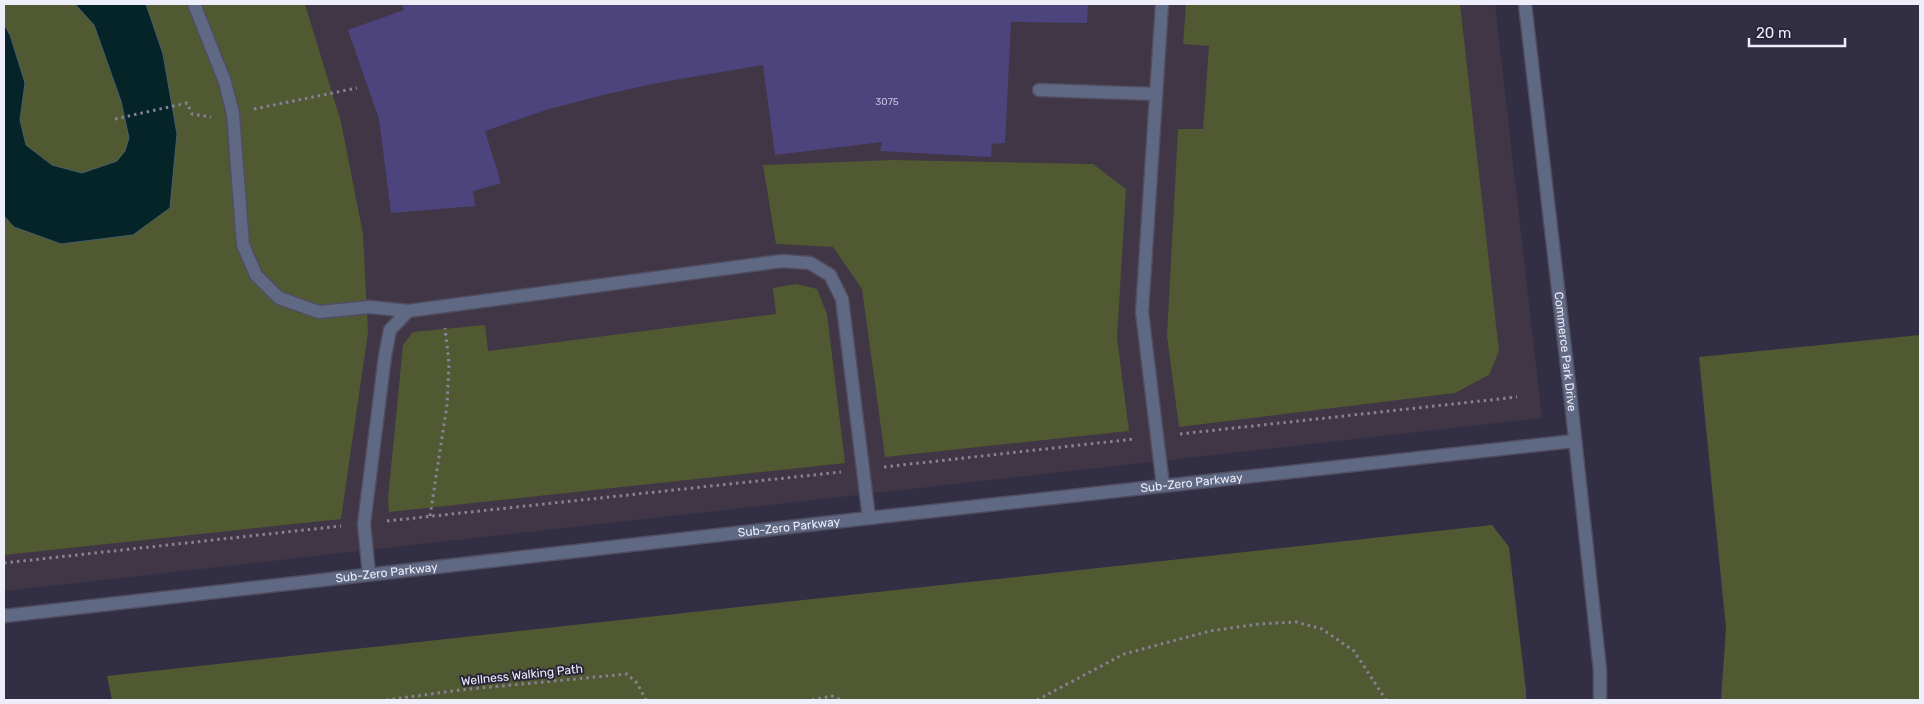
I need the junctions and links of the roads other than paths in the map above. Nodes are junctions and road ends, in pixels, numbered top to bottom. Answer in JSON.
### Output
{"nodes":[{"id":1,"x":194,"y":4,"type":"edge"},
{"id":2,"x":1162,"y":4,"type":"edge"},
{"id":3,"x":1524,"y":4,"type":"edge"},
{"id":4,"x":1040,"y":90,"type":"dead end"},
{"id":5,"x":1156,"y":94,"type":"junction"},
{"id":6,"x":408,"y":312,"type":"junction"},
{"id":7,"x":1574,"y":441,"type":"junction"},
{"id":8,"x":1162,"y":486,"type":"junction"},
{"id":9,"x":869,"y":518,"type":"junction"},
{"id":10,"x":369,"y":574,"type":"junction"},
{"id":11,"x":4,"y":616,"type":"edge"},
{"id":12,"x":1600,"y":700,"type":"edge"}],
"edges":[{"from":1,"to":6,"type":"street"},
{"from":2,"to":5,"type":"street"},
{"from":3,"to":7,"type":"street","name":"Commerce Park Drive"},
{"from":4,"to":5,"type":"street"},
{"from":5,"to":8,"type":"street"},
{"from":6,"to":9,"type":"street"},
{"from":6,"to":10,"type":"street"},
{"from":7,"to":8,"type":"street","name":"Sub-Zero Parkway"},
{"from":7,"to":12,"type":"street","name":"Commerce Park Drive"},
{"from":8,"to":9,"type":"street","name":"Sub-Zero Parkway"},
{"from":9,"to":10,"type":"street","name":"Sub-Zero Parkway"},
{"from":10,"to":11,"type":"street","name":"Sub-Zero Parkway"}]}
